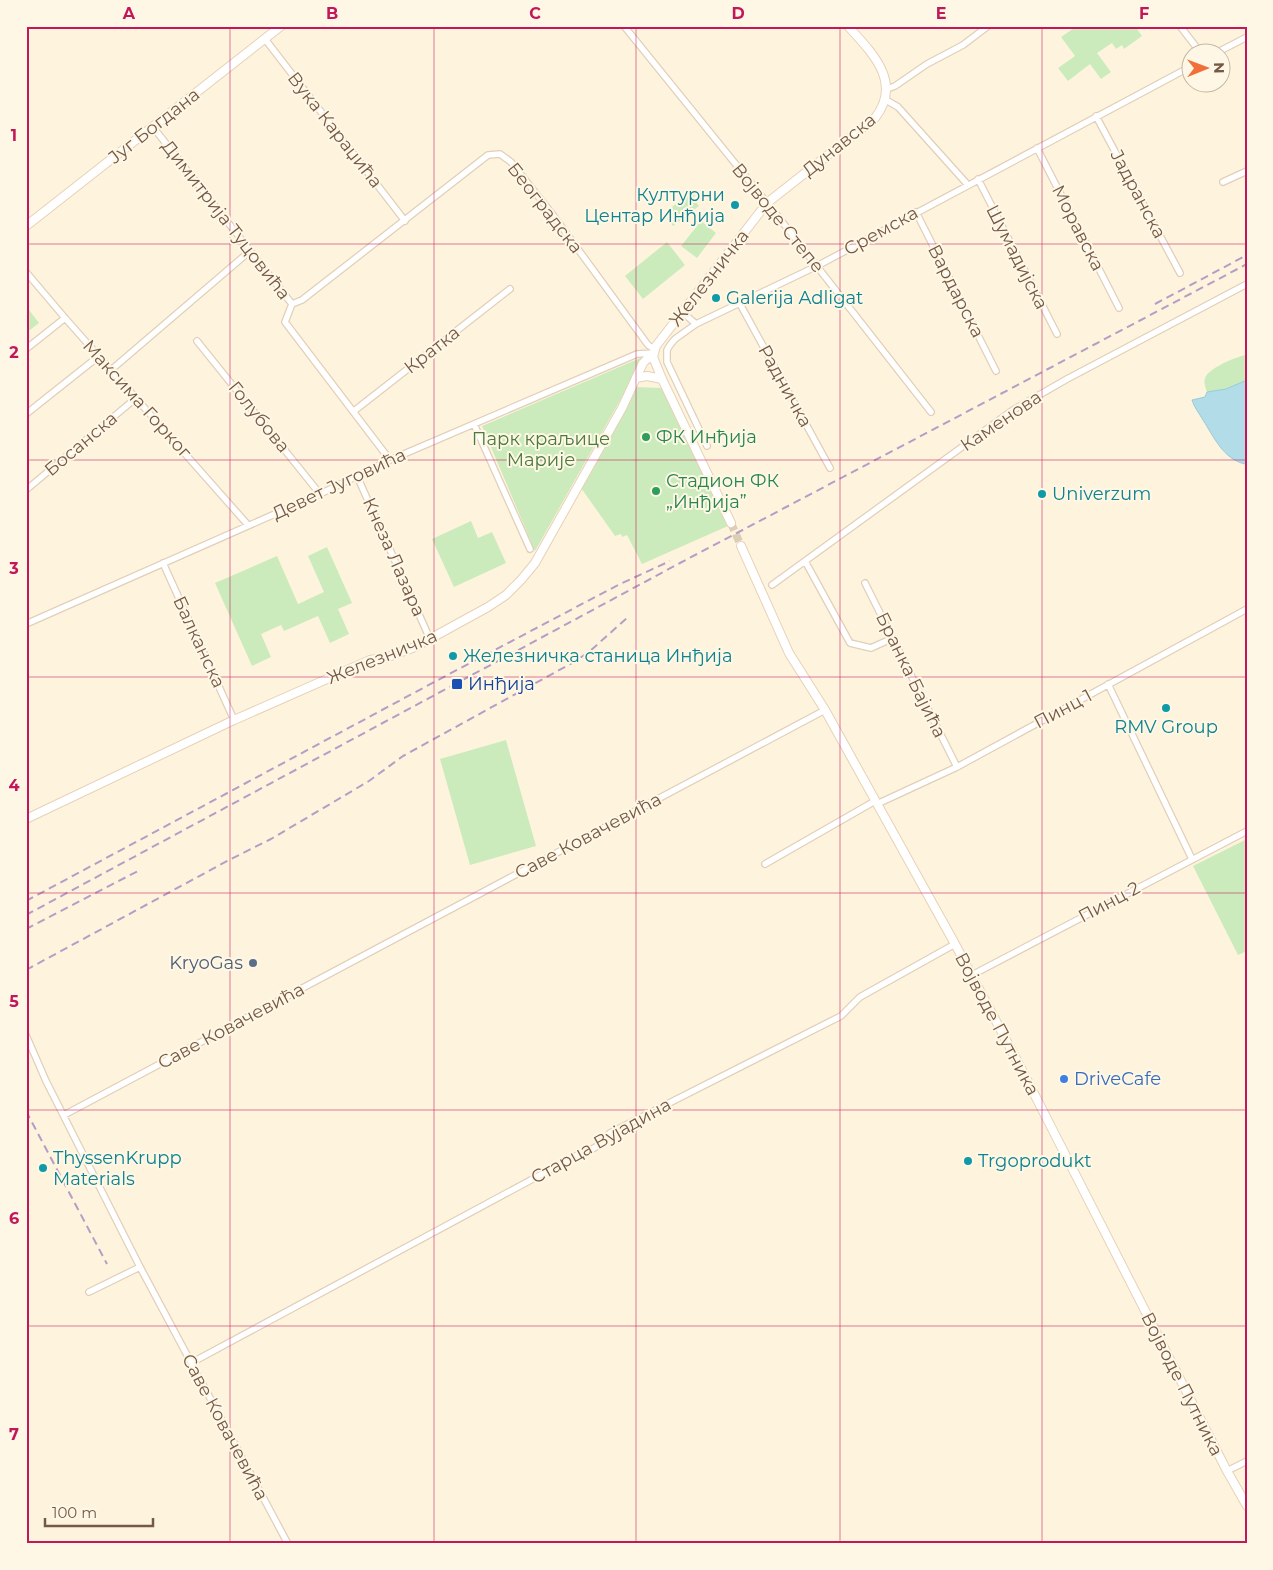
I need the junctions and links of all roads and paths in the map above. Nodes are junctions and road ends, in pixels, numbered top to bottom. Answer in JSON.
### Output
{"nodes":[{"id":1,"x":281,"y":26,"type":"edge"},
{"id":2,"x":624,"y":26,"type":"edge"},
{"id":3,"x":848,"y":26,"type":"edge"},
{"id":4,"x":988,"y":26,"type":"edge"},
{"id":5,"x":1180,"y":26,"type":"edge"},
{"id":6,"x":1247,"y":37,"type":"edge"},
{"id":7,"x":265,"y":39,"type":"junction"},
{"id":8,"x":1192,"y":42,"type":"edge"},
{"id":9,"x":1230,"y":46,"type":"edge"},
{"id":10,"x":1180,"y":72,"type":"edge"},
{"id":11,"x":887,"y":89,"type":"junction"},
{"id":12,"x":886,"y":100,"type":"junction"},
{"id":13,"x":1096,"y":116,"type":"junction"},
{"id":14,"x":153,"y":126,"type":"junction"},
{"id":15,"x":1036,"y":148,"type":"junction"},
{"id":16,"x":1247,"y":171,"type":"edge"},
{"id":17,"x":978,"y":179,"type":"junction"},
{"id":18,"x":1223,"y":182,"type":"dead end"},
{"id":19,"x":968,"y":185,"type":"junction"},
{"id":20,"x":767,"y":204,"type":"junction"},
{"id":21,"x":916,"y":212,"type":"junction"},
{"id":22,"x":405,"y":221,"type":"junction"},
{"id":23,"x":26,"y":226,"type":"edge"},
{"id":24,"x":250,"y":251,"type":"junction"},
{"id":25,"x":817,"y":266,"type":"junction"},
{"id":26,"x":26,"y":272,"type":"edge"},
{"id":27,"x":1180,"y":272,"type":"dead end"},
{"id":28,"x":1247,"y":284,"type":"edge"},
{"id":29,"x":510,"y":289,"type":"dead end"},
{"id":30,"x":292,"y":304,"type":"junction"},
{"id":31,"x":740,"y":304,"type":"junction"},
{"id":32,"x":1119,"y":308,"type":"dead end"},
{"id":33,"x":682,"y":312,"type":"junction"},
{"id":34,"x":65,"y":318,"type":"junction"},
{"id":35,"x":696,"y":324,"type":"junction"},
{"id":36,"x":1057,"y":334,"type":"dead end"},
{"id":37,"x":197,"y":340,"type":"dead end"},
{"id":38,"x":26,"y":349,"type":"edge"},
{"id":39,"x":654,"y":353,"type":"junction"},
{"id":40,"x":98,"y":356,"type":"junction"},
{"id":41,"x":111,"y":370,"type":"junction"},
{"id":42,"x":996,"y":370,"type":"dead end"},
{"id":43,"x":636,"y":378,"type":"junction"},
{"id":44,"x":662,"y":379,"type":"junction"},
{"id":45,"x":136,"y":398,"type":"junction"},
{"id":46,"x":354,"y":411,"type":"junction"},
{"id":47,"x":931,"y":412,"type":"dead end"},
{"id":48,"x":26,"y":414,"type":"edge"},
{"id":49,"x":474,"y":424,"type":"junction"},
{"id":50,"x":707,"y":446,"type":"dead end"},
{"id":51,"x":390,"y":460,"type":"junction"},
{"id":52,"x":830,"y":468,"type":"dead end"},
{"id":53,"x":357,"y":476,"type":"junction"},
{"id":54,"x":26,"y":490,"type":"edge"},
{"id":55,"x":320,"y":494,"type":"junction"},
{"id":56,"x":731,"y":523,"type":"tunnel mouth"},
{"id":57,"x":248,"y":525,"type":"junction"},
{"id":58,"x":741,"y":546,"type":"tunnel mouth"},
{"id":59,"x":530,"y":549,"type":"dead end"},
{"id":60,"x":805,"y":561,"type":"junction"},
{"id":61,"x":163,"y":563,"type":"junction"},
{"id":62,"x":865,"y":583,"type":"dead end"},
{"id":63,"x":772,"y":585,"type":"dead end"},
{"id":64,"x":1247,"y":608,"type":"edge"},
{"id":65,"x":26,"y":624,"type":"edge"},
{"id":66,"x":893,"y":638,"type":"junction"},
{"id":67,"x":430,"y":639,"type":"junction"},
{"id":68,"x":1108,"y":684,"type":"junction"},
{"id":69,"x":825,"y":710,"type":"junction"},
{"id":70,"x":234,"y":720,"type":"junction"},
{"id":71,"x":957,"y":767,"type":"junction"},
{"id":72,"x":876,"y":802,"type":"junction"},
{"id":73,"x":26,"y":819,"type":"edge"},
{"id":74,"x":1247,"y":831,"type":"edge"},
{"id":75,"x":1192,"y":859,"type":"junction"},
{"id":76,"x":765,"y":864,"type":"dead end"},
{"id":77,"x":955,"y":944,"type":"junction"},
{"id":78,"x":972,"y":975,"type":"junction"},
{"id":79,"x":26,"y":1035,"type":"edge"},
{"id":80,"x":64,"y":1115,"type":"junction"},
{"id":81,"x":140,"y":1267,"type":"junction"},
{"id":82,"x":89,"y":1292,"type":"dead end"},
{"id":83,"x":191,"y":1362,"type":"junction"},
{"id":84,"x":1247,"y":1461,"type":"edge"},
{"id":85,"x":1227,"y":1471,"type":"junction"},
{"id":86,"x":1247,"y":1506,"type":"edge"},
{"id":87,"x":288,"y":1544,"type":"edge"}],
"edges":[{"from":1,"to":7,"type":"main road","name":"Југ Богдана"},
{"from":2,"to":20,"type":"street","name":"Војводе Степе"},
{"from":3,"to":11,"type":"main road","name":"Дунавска"},
{"from":4,"to":11,"type":"street"},
{"from":5,"to":8,"type":"street"},
{"from":6,"to":9,"type":"street"},
{"from":7,"to":14,"type":"main road","name":"Југ Богдана"},
{"from":7,"to":22,"type":"street","name":"Вука Караџића"},
{"from":10,"to":13,"type":"street","name":"Сремска"},
{"from":11,"to":12,"type":"main road","name":"Дунавска"},
{"from":12,"to":19,"type":"street"},
{"from":12,"to":20,"type":"main road","name":"Дунавска"},
{"from":13,"to":15,"type":"street","name":"Сремска"},
{"from":13,"to":27,"type":"street","name":"Јадранска"},
{"from":14,"to":23,"type":"main road","name":"Југ Богдана"},
{"from":14,"to":24,"type":"street","name":"Димитрија Туцовића"},
{"from":15,"to":17,"type":"street","name":"Сремска"},
{"from":15,"to":32,"type":"street","name":"Моравска"},
{"from":16,"to":18,"type":"street"},
{"from":17,"to":19,"type":"street","name":"Сремска"},
{"from":17,"to":36,"type":"street","name":"Шумадијска"},
{"from":19,"to":21,"type":"street","name":"Сремска"},
{"from":20,"to":25,"type":"street","name":"Војводе Степе"},
{"from":20,"to":33,"type":"main road","name":"Железничка"},
{"from":21,"to":25,"type":"street","name":"Сремска"},
{"from":21,"to":42,"type":"street","name":"Вардарска"},
{"from":22,"to":30,"type":"street","name":"Београдска"},
{"from":22,"to":39,"type":"street","name":"Београдска"},
{"from":24,"to":30,"type":"street","name":"Димитрија Туцовића"},
{"from":24,"to":41,"type":"street"},
{"from":25,"to":31,"type":"street","name":"Сремска"},
{"from":25,"to":47,"type":"street","name":"Војводе Степе"},
{"from":26,"to":34,"type":"street","name":"Максима Горког"},
{"from":28,"to":60,"type":"street","name":"Каменова"},
{"from":29,"to":46,"type":"street","name":"Кратка"},
{"from":30,"to":46,"type":"street","name":"Димитрија Туцовића"},
{"from":31,"to":35,"type":"street","name":"Сремска"},
{"from":31,"to":52,"type":"street","name":"Радничка"},
{"from":33,"to":35,"type":"street"},
{"from":33,"to":39,"type":"main road","name":"Железничка"},
{"from":34,"to":38,"type":"street"},
{"from":34,"to":40,"type":"street","name":"Максима Горког"},
{"from":35,"to":50,"type":"street","name":"Сремска"},
{"from":37,"to":55,"type":"street","name":"Голубова"},
{"from":39,"to":43,"type":"main road","name":"Железничка"},
{"from":39,"to":44,"type":"main road"},
{"from":39,"to":49,"type":"street","name":"Девет Југовића"},
{"from":40,"to":41,"type":"street","name":"Максима Горког"},
{"from":40,"to":48,"type":"street"},
{"from":41,"to":45,"type":"street","name":"Максима Горког"},
{"from":43,"to":44,"type":"main road"},
{"from":43,"to":67,"type":"main road","name":"Железничка"},
{"from":44,"to":56,"type":"main road"},
{"from":45,"to":54,"type":"street","name":"Босанска"},
{"from":45,"to":57,"type":"street","name":"Максима Горког"},
{"from":46,"to":51,"type":"street","name":"Димитрија Туцовића"},
{"from":49,"to":51,"type":"street","name":"Девет Југовића"},
{"from":49,"to":59,"type":"street"},
{"from":51,"to":53,"type":"street","name":"Девет Југовића"},
{"from":53,"to":55,"type":"street","name":"Девет Југовића"},
{"from":53,"to":67,"type":"street","name":"Кнеза Лазара"},
{"from":55,"to":57,"type":"street","name":"Девет Југовића"},
{"from":57,"to":61,"type":"street","name":"Девет Југовића"},
{"from":58,"to":69,"type":"main road","name":"Војводе Путника"},
{"from":60,"to":63,"type":"street","name":"Каменова"},
{"from":60,"to":66,"type":"street"},
{"from":61,"to":65,"type":"street","name":"Девет Југовића"},
{"from":61,"to":70,"type":"street","name":"Балканска"},
{"from":62,"to":66,"type":"street","name":"Бранка Бајића"},
{"from":64,"to":68,"type":"street","name":"Пинц 1"},
{"from":66,"to":71,"type":"street","name":"Бранка Бајића"},
{"from":67,"to":70,"type":"main road","name":"Железничка"},
{"from":68,"to":71,"type":"street","name":"Пинц 1"},
{"from":68,"to":75,"type":"street"},
{"from":69,"to":72,"type":"main road","name":"Војводе Путника"},
{"from":69,"to":80,"type":"street","name":"Саве Ковачевића"},
{"from":70,"to":73,"type":"main road","name":"Железничка"},
{"from":71,"to":72,"type":"street","name":"Пинц 1"},
{"from":72,"to":76,"type":"street","name":"Пинц 1"},
{"from":72,"to":77,"type":"main road","name":"Војводе Путника"},
{"from":74,"to":75,"type":"street","name":"Пинц 2"},
{"from":75,"to":78,"type":"street","name":"Пинц 2"},
{"from":77,"to":78,"type":"main road","name":"Војводе Путника"},
{"from":77,"to":83,"type":"street","name":"Старца Вујадина"},
{"from":78,"to":85,"type":"main road","name":"Војводе Путника"},
{"from":79,"to":80,"type":"street"},
{"from":80,"to":81,"type":"street","name":"Саве Ковачевића"},
{"from":81,"to":82,"type":"street"},
{"from":81,"to":83,"type":"street","name":"Саве Ковачевића"},
{"from":83,"to":87,"type":"street","name":"Саве Ковачевића"},
{"from":84,"to":85,"type":"street"},
{"from":85,"to":86,"type":"main road","name":"Војводе Путника"}]}
